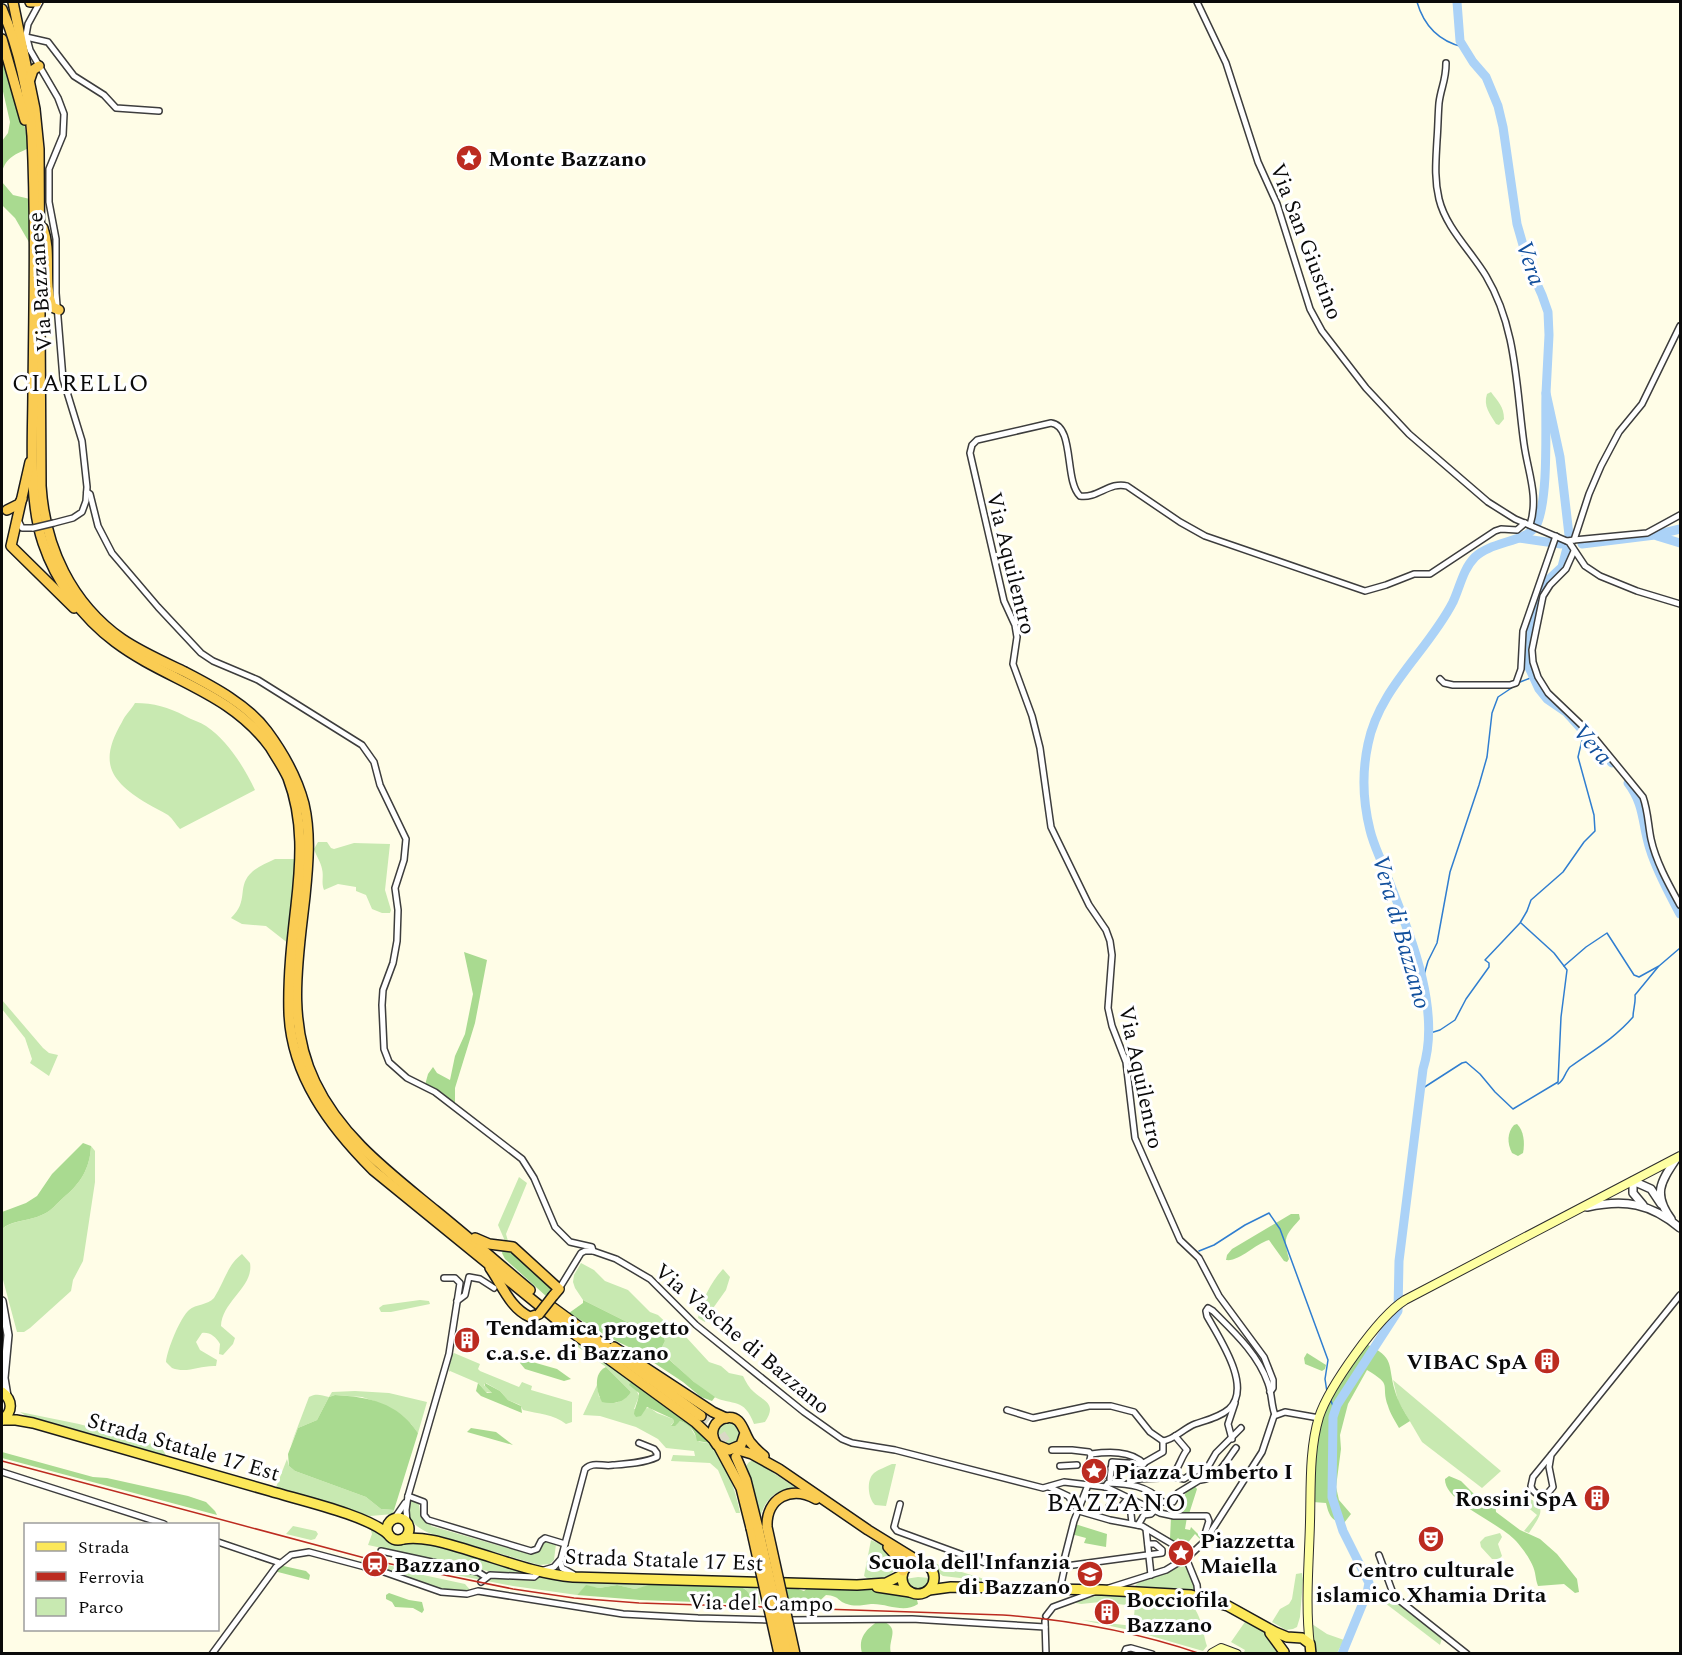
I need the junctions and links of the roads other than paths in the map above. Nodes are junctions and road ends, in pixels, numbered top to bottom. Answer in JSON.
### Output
{"nodes":[{"id":1,"x":13,"y":2,"type":"edge"},
{"id":2,"x":30,"y":2,"type":"edge"},
{"id":3,"x":38,"y":2,"type":"edge"},
{"id":4,"x":1197,"y":2,"type":"edge"},
{"id":5,"x":2,"y":9,"type":"edge"},
{"id":6,"x":2,"y":23,"type":"edge"},
{"id":7,"x":6,"y":37,"type":"edge"},
{"id":8,"x":26,"y":37,"type":"junction"},
{"id":9,"x":1446,"y":63,"type":"dead end"},
{"id":10,"x":39,"y":66,"type":"junction"},
{"id":11,"x":30,"y":82,"type":"junction"},
{"id":12,"x":159,"y":111,"type":"dead end"},
{"id":13,"x":40,"y":221,"type":"junction"},
{"id":14,"x":58,"y":310,"type":"junction"},
{"id":15,"x":1680,"y":326,"type":"edge"},
{"id":16,"x":33,"y":444,"type":"junction"},
{"id":17,"x":87,"y":492,"type":"junction"},
{"id":18,"x":22,"y":499,"type":"junction"},
{"id":19,"x":4,"y":511,"type":"edge"},
{"id":20,"x":1680,"y":514,"type":"edge"},
{"id":21,"x":17,"y":517,"type":"junction"},
{"id":22,"x":1532,"y":526,"type":"junction"},
{"id":23,"x":29,"y":529,"type":"junction"},
{"id":24,"x":12,"y":537,"type":"junction"},
{"id":25,"x":1574,"y":540,"type":"junction"},
{"id":26,"x":1555,"y":541,"type":"junction"},
{"id":27,"x":1567,"y":541,"type":"junction"},
{"id":28,"x":1573,"y":549,"type":"junction"},
{"id":29,"x":1680,"y":604,"type":"edge"},
{"id":30,"x":97,"y":627,"type":"junction"},
{"id":31,"x":1440,"y":679,"type":"dead end"},
{"id":32,"x":1680,"y":906,"type":"edge"},
{"id":33,"x":1678,"y":1158,"type":"edge"},
{"id":34,"x":1633,"y":1181,"type":"junction"},
{"id":35,"x":1661,"y":1204,"type":"junction"},
{"id":36,"x":1582,"y":1208,"type":"junction"},
{"id":37,"x":1651,"y":1209,"type":"junction"},
{"id":38,"x":1672,"y":1221,"type":"junction"},
{"id":39,"x":1680,"y":1228,"type":"edge"},
{"id":40,"x":460,"y":1230,"type":"junction"},
{"id":41,"x":505,"y":1246,"type":"junction"},
{"id":42,"x":593,"y":1251,"type":"junction"},
{"id":43,"x":483,"y":1258,"type":"junction"},
{"id":44,"x":444,"y":1278,"type":"dead end"},
{"id":45,"x":519,"y":1280,"type":"junction"},
{"id":46,"x":494,"y":1288,"type":"dead end"},
{"id":47,"x":522,"y":1291,"type":"junction"},
{"id":48,"x":1680,"y":1295,"type":"edge"},
{"id":49,"x":509,"y":1299,"type":"junction"},
{"id":50,"x":457,"y":1300,"type":"junction"},
{"id":51,"x":2,"y":1301,"type":"edge"},
{"id":52,"x":549,"y":1303,"type":"junction"},
{"id":53,"x":5,"y":1362,"type":"junction"},
{"id":54,"x":2,"y":1373,"type":"edge"},
{"id":55,"x":1270,"y":1392,"type":"junction"},
{"id":56,"x":6,"y":1397,"type":"edge"},
{"id":57,"x":1234,"y":1402,"type":"junction"},
{"id":58,"x":1006,"y":1410,"type":"dead end"},
{"id":59,"x":1275,"y":1415,"type":"junction"},
{"id":60,"x":701,"y":1416,"type":"tunnel mouth"},
{"id":61,"x":726,"y":1418,"type":"junction"},
{"id":62,"x":1319,"y":1418,"type":"junction"},
{"id":63,"x":2,"y":1420,"type":"edge"},
{"id":64,"x":33,"y":1424,"type":"junction"},
{"id":65,"x":1241,"y":1428,"type":"dead end"},
{"id":66,"x":745,"y":1433,"type":"junction"},
{"id":67,"x":1175,"y":1436,"type":"junction"},
{"id":68,"x":1232,"y":1439,"type":"junction"},
{"id":69,"x":1163,"y":1441,"type":"junction"},
{"id":70,"x":639,"y":1443,"type":"dead end"},
{"id":71,"x":717,"y":1444,"type":"junction"},
{"id":72,"x":1236,"y":1448,"type":"dead end"},
{"id":73,"x":1052,"y":1450,"type":"dead end"},
{"id":74,"x":735,"y":1453,"type":"junction"},
{"id":75,"x":1091,"y":1454,"type":"junction"},
{"id":76,"x":1551,"y":1455,"type":"junction"},
{"id":77,"x":1145,"y":1463,"type":"junction"},
{"id":78,"x":1083,"y":1464,"type":"junction"},
{"id":79,"x":1060,"y":1466,"type":"dead end"},
{"id":80,"x":1111,"y":1468,"type":"junction"},
{"id":81,"x":779,"y":1469,"type":"junction"},
{"id":82,"x":1204,"y":1471,"type":"junction"},
{"id":83,"x":2,"y":1472,"type":"edge"},
{"id":84,"x":1103,"y":1476,"type":"junction"},
{"id":85,"x":1170,"y":1476,"type":"junction"},
{"id":86,"x":1090,"y":1478,"type":"dead end"},
{"id":87,"x":1145,"y":1478,"type":"junction"},
{"id":88,"x":1110,"y":1479,"type":"junction"},
{"id":89,"x":1201,"y":1480,"type":"junction"},
{"id":90,"x":1130,"y":1483,"type":"junction"},
{"id":91,"x":1117,"y":1484,"type":"junction"},
{"id":92,"x":1088,"y":1485,"type":"junction"},
{"id":93,"x":1049,"y":1487,"type":"junction"},
{"id":94,"x":1105,"y":1487,"type":"junction"},
{"id":95,"x":408,"y":1496,"type":"junction"},
{"id":96,"x":1128,"y":1498,"type":"junction"},
{"id":97,"x":1162,"y":1502,"type":"junction"},
{"id":98,"x":900,"y":1504,"type":"dead end"},
{"id":99,"x":1109,"y":1507,"type":"dead end"},
{"id":100,"x":1079,"y":1511,"type":"junction"},
{"id":101,"x":1154,"y":1511,"type":"junction"},
{"id":102,"x":1131,"y":1514,"type":"dead end"},
{"id":103,"x":357,"y":1517,"type":"junction"},
{"id":104,"x":393,"y":1520,"type":"junction"},
{"id":105,"x":161,"y":1523,"type":"edge"},
{"id":106,"x":407,"y":1523,"type":"junction"},
{"id":107,"x":1133,"y":1524,"type":"junction"},
{"id":108,"x":759,"y":1528,"type":"junction"},
{"id":109,"x":1146,"y":1529,"type":"junction"},
{"id":110,"x":868,"y":1530,"type":"junction"},
{"id":111,"x":388,"y":1535,"type":"junction"},
{"id":112,"x":403,"y":1539,"type":"junction"},
{"id":113,"x":1206,"y":1539,"type":"junction"},
{"id":114,"x":438,"y":1541,"type":"junction"},
{"id":115,"x":219,"y":1542,"type":"edge"},
{"id":116,"x":565,"y":1544,"type":"junction"},
{"id":117,"x":1148,"y":1544,"type":"junction"},
{"id":118,"x":886,"y":1545,"type":"junction"},
{"id":119,"x":1179,"y":1548,"type":"junction"},
{"id":120,"x":381,"y":1551,"type":"dead end"},
{"id":121,"x":1162,"y":1552,"type":"junction"},
{"id":122,"x":1379,"y":1555,"type":"dead end"},
{"id":123,"x":1148,"y":1556,"type":"junction"},
{"id":124,"x":561,"y":1559,"type":"junction"},
{"id":125,"x":1185,"y":1559,"type":"junction"},
{"id":126,"x":920,"y":1562,"type":"junction"},
{"id":127,"x":280,"y":1563,"type":"junction"},
{"id":128,"x":1064,"y":1565,"type":"junction"},
{"id":129,"x":541,"y":1571,"type":"junction"},
{"id":130,"x":902,"y":1573,"type":"junction"},
{"id":131,"x":934,"y":1575,"type":"junction"},
{"id":132,"x":1151,"y":1575,"type":"junction"},
{"id":133,"x":590,"y":1578,"type":"junction"},
{"id":134,"x":1137,"y":1580,"type":"junction"},
{"id":135,"x":481,"y":1584,"type":"junction"},
{"id":136,"x":856,"y":1585,"type":"junction"},
{"id":137,"x":1012,"y":1589,"type":"junction"},
{"id":138,"x":1060,"y":1589,"type":"junction"},
{"id":139,"x":929,"y":1590,"type":"junction"},
{"id":140,"x":1102,"y":1590,"type":"junction"},
{"id":141,"x":1137,"y":1591,"type":"junction"},
{"id":142,"x":910,"y":1592,"type":"junction"},
{"id":143,"x":1198,"y":1596,"type":"junction"},
{"id":144,"x":1308,"y":1613,"type":"junction"},
{"id":145,"x":1046,"y":1621,"type":"junction"},
{"id":146,"x":1262,"y":1625,"type":"junction"},
{"id":147,"x":1294,"y":1638,"type":"junction"},
{"id":148,"x":1311,"y":1650,"type":"edge"},
{"id":149,"x":212,"y":1653,"type":"edge"},
{"id":150,"x":779,"y":1653,"type":"edge"},
{"id":151,"x":787,"y":1653,"type":"edge"},
{"id":152,"x":795,"y":1653,"type":"edge"},
{"id":153,"x":1046,"y":1653,"type":"edge"},
{"id":154,"x":1124,"y":1653,"type":"edge"},
{"id":155,"x":1152,"y":1653,"type":"edge"},
{"id":156,"x":1212,"y":1653,"type":"edge"},
{"id":157,"x":1237,"y":1653,"type":"edge"},
{"id":158,"x":1284,"y":1653,"type":"edge"},
{"id":159,"x":1467,"y":1653,"type":"edge"}],
"edges":[{"from":1,"to":11,"type":"highway"},
{"from":2,"to":3,"type":"highway"},
{"from":3,"to":8,"type":"street"},
{"from":4,"to":22,"type":"street","name":"Via San Giustino"},
{"from":5,"to":7,"type":"highway"},
{"from":6,"to":7,"type":"highway"},
{"from":7,"to":16,"type":"highway"},
{"from":8,"to":10,"type":"street","name":"Via Bazzanese"},
{"from":8,"to":12,"type":"street"},
{"from":9,"to":22,"type":"street"},
{"from":10,"to":11,"type":"highway"},
{"from":10,"to":14,"type":"street","name":"Via Bazzanese"},
{"from":11,"to":13,"type":"highway"},
{"from":13,"to":14,"type":"highway"},
{"from":13,"to":40,"type":"highway"},
{"from":14,"to":17,"type":"street","name":"Via Bazzanese"},
{"from":15,"to":25,"type":"street"},
{"from":16,"to":18,"type":"highway"},
{"from":16,"to":30,"type":"highway"},
{"from":17,"to":23,"type":"street","bridge":true},
{"from":17,"to":42,"type":"street","name":"Via Vasche di Bazzano"},
{"from":18,"to":19,"type":"highway"},
{"from":18,"to":21,"type":"highway"},
{"from":19,"to":21,"type":"street"},
{"from":20,"to":25,"type":"street"},
{"from":21,"to":23,"type":"street"},
{"from":21,"to":24,"type":"highway"},
{"from":22,"to":26,"type":"street","name":"Via San Giustino"},
{"from":22,"to":55,"type":"street","name":"Via Aquilentro"},
{"from":23,"to":24,"type":"highway"},
{"from":24,"to":30,"type":"highway"},
{"from":25,"to":27,"type":"street"},
{"from":26,"to":27,"type":"street","name":"Via San Giustino"},
{"from":26,"to":31,"type":"street"},
{"from":27,"to":28,"type":"street","name":"Via San Giustino"},
{"from":28,"to":29,"type":"street","name":"Via San Giustino"},
{"from":28,"to":32,"type":"street"},
{"from":30,"to":43,"type":"highway"},
{"from":33,"to":34,"type":"main road"},
{"from":33,"to":35,"type":"street"},
{"from":34,"to":35,"type":"street"},
{"from":34,"to":36,"type":"main road"},
{"from":34,"to":37,"type":"street"},
{"from":35,"to":38,"type":"street"},
{"from":36,"to":37,"type":"street"},
{"from":36,"to":62,"type":"main road"},
{"from":37,"to":38,"type":"street"},
{"from":38,"to":39,"type":"street"},
{"from":40,"to":41,"type":"highway"},
{"from":40,"to":45,"type":"highway"},
{"from":41,"to":45,"type":"highway"},
{"from":41,"to":52,"type":"highway"},
{"from":42,"to":52,"type":"street"},
{"from":42,"to":93,"type":"street","name":"Via Vasche di Bazzano"},
{"from":43,"to":47,"type":"highway"},
{"from":43,"to":49,"type":"highway"},
{"from":44,"to":50,"type":"street"},
{"from":45,"to":52,"type":"highway"},
{"from":46,"to":50,"type":"street"},
{"from":47,"to":49,"type":"highway"},
{"from":47,"to":52,"type":"highway"},
{"from":48,"to":76,"type":"street"},
{"from":49,"to":52,"type":"highway"},
{"from":50,"to":95,"type":"street"},
{"from":51,"to":53,"type":"street"},
{"from":52,"to":60,"type":"highway"},
{"from":52,"to":61,"type":"highway"},
{"from":52,"to":71,"type":"highway"},
{"from":53,"to":54,"type":"street"},
{"from":53,"to":56,"type":"street"},
{"from":55,"to":57,"type":"street"},
{"from":55,"to":59,"type":"street"},
{"from":56,"to":63,"type":"main road"},
{"from":56,"to":64,"type":"main road","name":"Strada Statale 17 Est"},
{"from":57,"to":67,"type":"street"},
{"from":57,"to":68,"type":"street"},
{"from":58,"to":69,"type":"street"},
{"from":59,"to":62,"type":"street"},
{"from":59,"to":113,"type":"street"},
{"from":61,"to":66,"type":"highway"},
{"from":61,"to":71,"type":"highway"},
{"from":62,"to":144,"type":"main road"},
{"from":63,"to":64,"type":"main road","name":"Strada Statale 17 Est"},
{"from":64,"to":103,"type":"main road","name":"Strada Statale 17 Est"},
{"from":65,"to":68,"type":"street"},
{"from":66,"to":74,"type":"highway"},
{"from":66,"to":81,"type":"highway"},
{"from":67,"to":69,"type":"street"},
{"from":67,"to":85,"type":"street"},
{"from":68,"to":82,"type":"street"},
{"from":69,"to":77,"type":"street"},
{"from":70,"to":116,"type":"street"},
{"from":71,"to":74,"type":"highway"},
{"from":71,"to":108,"type":"highway"},
{"from":72,"to":89,"type":"street"},
{"from":73,"to":75,"type":"street"},
{"from":74,"to":81,"type":"highway"},
{"from":74,"to":108,"type":"highway"},
{"from":75,"to":77,"type":"street"},
{"from":75,"to":78,"type":"street"},
{"from":76,"to":76,"type":"street"},
{"from":77,"to":80,"type":"street"},
{"from":77,"to":87,"type":"street"},
{"from":78,"to":79,"type":"street"},
{"from":78,"to":84,"type":"street"},
{"from":80,"to":88,"type":"street"},
{"from":80,"to":90,"type":"street"},
{"from":81,"to":110,"type":"highway"},
{"from":82,"to":85,"type":"street"},
{"from":82,"to":89,"type":"street"},
{"from":83,"to":105,"type":"street"},
{"from":84,"to":86,"type":"street"},
{"from":84,"to":88,"type":"street"},
{"from":85,"to":87,"type":"street"},
{"from":87,"to":90,"type":"street"},
{"from":88,"to":91,"type":"street"},
{"from":89,"to":97,"type":"street"},
{"from":90,"to":91,"type":"street"},
{"from":90,"to":97,"type":"street"},
{"from":91,"to":94,"type":"street"},
{"from":92,"to":93,"type":"street"},
{"from":92,"to":94,"type":"street"},
{"from":92,"to":100,"type":"street"},
{"from":93,"to":100,"type":"street"},
{"from":94,"to":96,"type":"street"},
{"from":95,"to":104,"type":"street"},
{"from":95,"to":106,"type":"street"},
{"from":95,"to":116,"type":"street"},
{"from":96,"to":99,"type":"street"},
{"from":96,"to":101,"type":"street"},
{"from":97,"to":101,"type":"street"},
{"from":98,"to":128,"type":"street"},
{"from":100,"to":107,"type":"street"},
{"from":100,"to":128,"type":"street"},
{"from":101,"to":107,"type":"street"},
{"from":101,"to":113,"type":"street"},
{"from":102,"to":107,"type":"street"},
{"from":103,"to":104,"type":"main road","name":"Strada Statale 17 Est"},
{"from":103,"to":111,"type":"main road","name":"Strada Statale 17 Est"},
{"from":104,"to":106,"type":"main road"},
{"from":104,"to":111,"type":"main road"},
{"from":106,"to":112,"type":"main road"},
{"from":106,"to":114,"type":"main road","name":"Strada Statale 17 Est"},
{"from":107,"to":109,"type":"street"},
{"from":108,"to":118,"type":"highway"},
{"from":108,"to":150,"type":"highway","bridge":true},
{"from":108,"to":151,"type":"highway","bridge":true},
{"from":108,"to":152,"type":"highway","bridge":true},
{"from":109,"to":117,"type":"street"},
{"from":109,"to":119,"type":"street"},
{"from":110,"to":118,"type":"highway"},
{"from":110,"to":126,"type":"highway"},
{"from":111,"to":112,"type":"main road"},
{"from":112,"to":114,"type":"main road","name":"Strada Statale 17 Est"},
{"from":113,"to":125,"type":"street"},
{"from":114,"to":129,"type":"main road","name":"Strada Statale 17 Est"},
{"from":115,"to":127,"type":"street"},
{"from":116,"to":124,"type":"street"},
{"from":117,"to":121,"type":"street"},
{"from":117,"to":123,"type":"street"},
{"from":118,"to":130,"type":"highway"},
{"from":119,"to":121,"type":"street"},
{"from":119,"to":125,"type":"street"},
{"from":120,"to":135,"type":"street"},
{"from":121,"to":123,"type":"street"},
{"from":122,"to":159,"type":"street"},
{"from":123,"to":128,"type":"street"},
{"from":123,"to":132,"type":"street"},
{"from":124,"to":129,"type":"street"},
{"from":124,"to":133,"type":"street"},
{"from":125,"to":132,"type":"street"},
{"from":125,"to":143,"type":"street"},
{"from":126,"to":130,"type":"main road"},
{"from":126,"to":131,"type":"main road"},
{"from":127,"to":135,"type":"street"},
{"from":127,"to":149,"type":"street"},
{"from":128,"to":138,"type":"street"},
{"from":129,"to":133,"type":"main road","name":"Strada Statale 17 Est"},
{"from":129,"to":135,"type":"street"},
{"from":130,"to":136,"type":"main road","name":"Strada Statale 17 Est"},
{"from":130,"to":142,"type":"main road"},
{"from":131,"to":137,"type":"main road"},
{"from":131,"to":139,"type":"main road"},
{"from":132,"to":134,"type":"street"},
{"from":133,"to":136,"type":"main road","name":"Strada Statale 17 Est"},
{"from":134,"to":140,"type":"street"},
{"from":134,"to":141,"type":"street"},
{"from":135,"to":145,"type":"street","name":"Via del Campo"},
{"from":136,"to":142,"type":"main road","name":"Strada Statale 17 Est"},
{"from":137,"to":138,"type":"main road"},
{"from":137,"to":139,"type":"main road"},
{"from":138,"to":140,"type":"main road"},
{"from":139,"to":142,"type":"main road"},
{"from":140,"to":141,"type":"main road"},
{"from":140,"to":145,"type":"street"},
{"from":141,"to":143,"type":"main road"},
{"from":143,"to":146,"type":"main road"},
{"from":144,"to":147,"type":"main road"},
{"from":144,"to":148,"type":"main road"},
{"from":145,"to":153,"type":"street"},
{"from":146,"to":147,"type":"main road"},
{"from":146,"to":158,"type":"main road"},
{"from":147,"to":148,"type":"main road"},
{"from":147,"to":158,"type":"main road"},
{"from":154,"to":155,"type":"street"},
{"from":156,"to":157,"type":"main road"}]}
